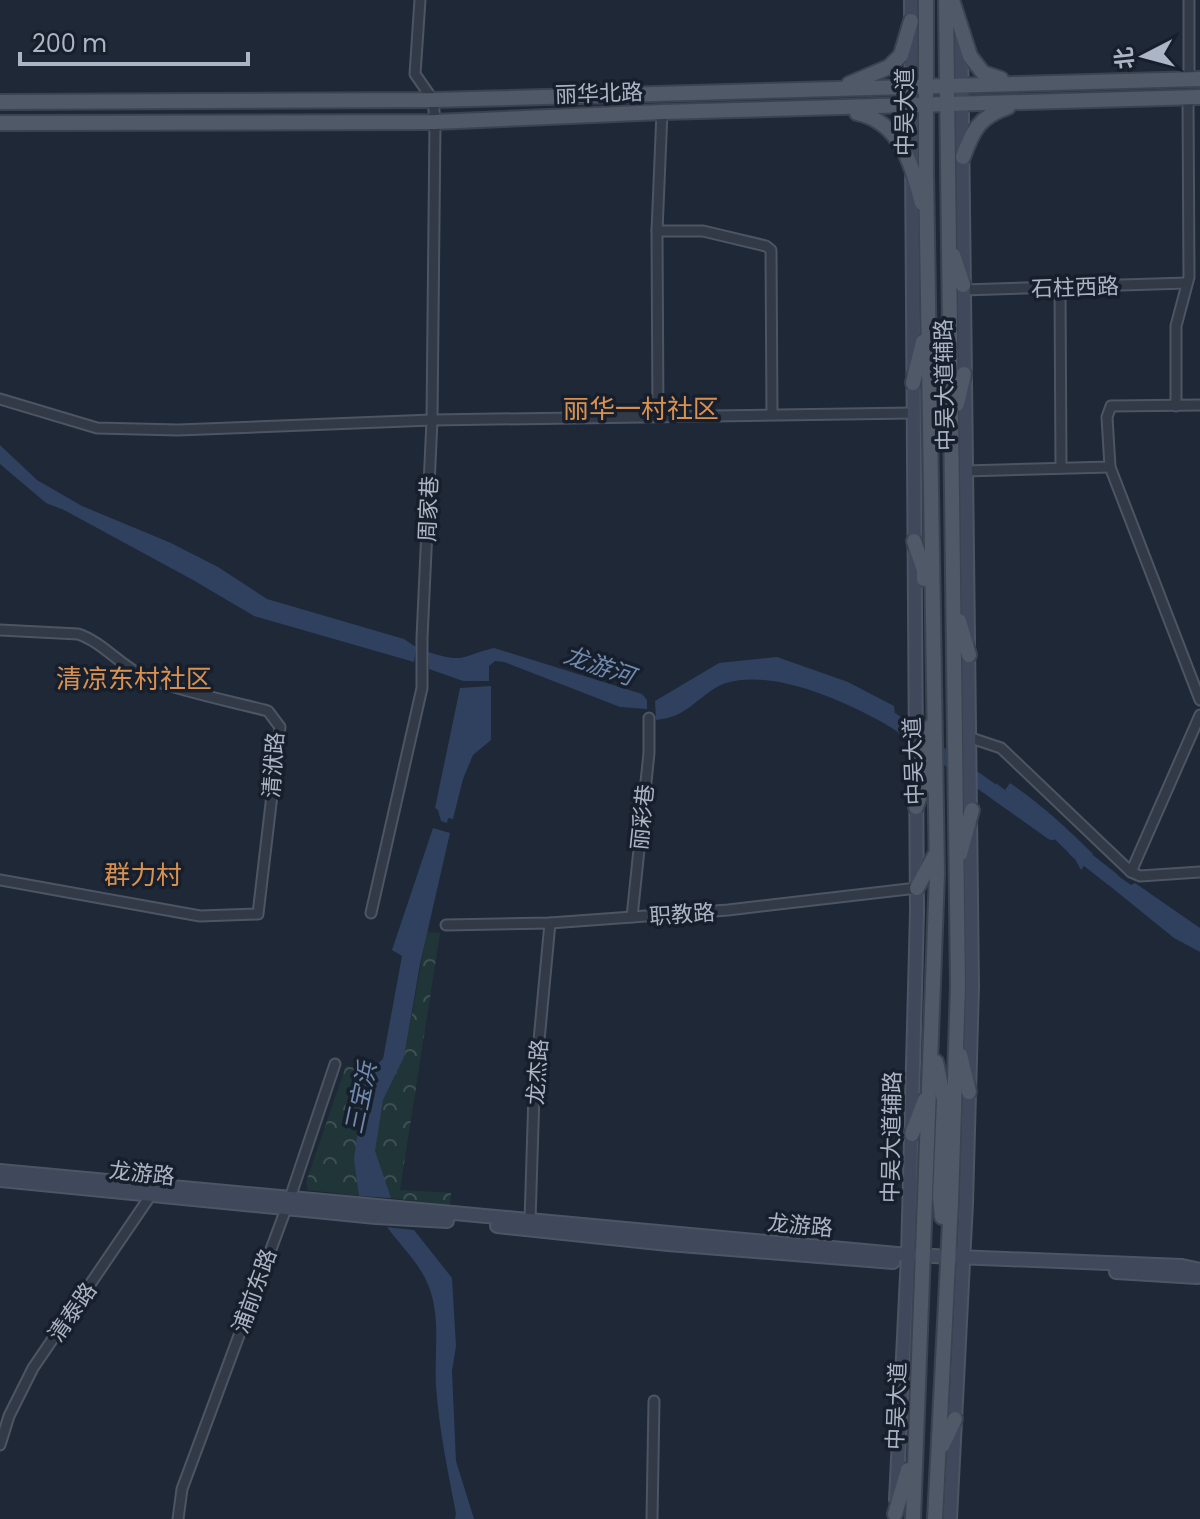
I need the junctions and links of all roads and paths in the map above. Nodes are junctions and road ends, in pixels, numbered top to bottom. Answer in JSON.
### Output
{"nodes":[{"id":1,"x":420,"y":0,"type":"edge"},
{"id":2,"x":911,"y":0,"type":"edge"},
{"id":3,"x":926,"y":0,"type":"edge"},
{"id":4,"x":949,"y":0,"type":"edge"},
{"id":5,"x":960,"y":0,"type":"edge"},
{"id":6,"x":1189,"y":0,"type":"edge"},
{"id":7,"x":946,"y":20,"type":"junction"},
{"id":8,"x":918,"y":21,"type":"junction"},
{"id":9,"x":961,"y":30,"type":"junction"},
{"id":10,"x":1195,"y":80,"type":"edge"},
{"id":11,"x":1013,"y":83,"type":"junction"},
{"id":12,"x":954,"y":85,"type":"junction"},
{"id":13,"x":918,"y":86,"type":"junction"},
{"id":14,"x":832,"y":89,"type":"junction"},
{"id":15,"x":1194,"y":97,"type":"edge"},
{"id":16,"x":433,"y":100,"type":"junction"},
{"id":17,"x":0,"y":102,"type":"edge"},
{"id":18,"x":1018,"y":104,"type":"junction"},
{"id":19,"x":954,"y":105,"type":"junction"},
{"id":20,"x":918,"y":106,"type":"junction"},
{"id":21,"x":837,"y":109,"type":"junction"},
{"id":22,"x":662,"y":112,"type":"junction"},
{"id":23,"x":435,"y":122,"type":"junction"},
{"id":24,"x":0,"y":123,"type":"edge"},
{"id":25,"x":963,"y":157,"type":"junction"},
{"id":26,"x":919,"y":170,"type":"junction"},
{"id":27,"x":948,"y":174,"type":"junction"},
{"id":28,"x":657,"y":231,"type":"junction"},
{"id":29,"x":948,"y":243,"type":"junction"},
{"id":30,"x":1187,"y":283,"type":"junction"},
{"id":31,"x":1060,"y":287,"type":"junction"},
{"id":32,"x":963,"y":288,"type":"junction"},
{"id":33,"x":928,"y":322,"type":"junction"},
{"id":34,"x":928,"y":343,"type":"junction"},
{"id":35,"x":964,"y":374,"type":"junction"},
{"id":36,"x":913,"y":383,"type":"junction"},
{"id":37,"x":0,"y":399,"type":"edge"},
{"id":38,"x":1200,"y":405,"type":"edge"},
{"id":39,"x":1176,"y":406,"type":"junction"},
{"id":40,"x":913,"y":413,"type":"junction"},
{"id":41,"x":772,"y":414,"type":"junction"},
{"id":42,"x":658,"y":416,"type":"junction"},
{"id":43,"x":432,"y":420,"type":"junction"},
{"id":44,"x":950,"y":444,"type":"junction"},
{"id":45,"x":950,"y":465,"type":"junction"},
{"id":46,"x":1110,"y":467,"type":"junction"},
{"id":47,"x":1061,"y":468,"type":"junction"},
{"id":48,"x":965,"y":471,"type":"junction"},
{"id":49,"x":931,"y":531,"type":"junction"},
{"id":50,"x":914,"y":541,"type":"junction"},
{"id":51,"x":0,"y":630,"type":"edge"},
{"id":52,"x":932,"y":642,"type":"junction"},
{"id":53,"x":962,"y":653,"type":"junction"},
{"id":54,"x":1200,"y":700,"type":"edge"},
{"id":55,"x":1200,"y":715,"type":"edge"},
{"id":56,"x":649,"y":718,"type":"dead end"},
{"id":57,"x":971,"y":738,"type":"junction"},
{"id":58,"x":926,"y":740,"type":"junction"},
{"id":59,"x":927,"y":763,"type":"junction"},
{"id":60,"x":916,"y":807,"type":"joint"},
{"id":61,"x":972,"y":810,"type":"junction"},
{"id":62,"x":955,"y":842,"type":"junction"},
{"id":63,"x":937,"y":851,"type":"junction"},
{"id":64,"x":956,"y":870,"type":"junction"},
{"id":65,"x":1131,"y":872,"type":"junction"},
{"id":66,"x":1200,"y":872,"type":"edge"},
{"id":67,"x":0,"y":880,"type":"edge"},
{"id":68,"x":917,"y":888,"type":"junction"},
{"id":69,"x":937,"y":899,"type":"junction"},
{"id":70,"x":371,"y":913,"type":"dead end"},
{"id":71,"x":632,"y":917,"type":"junction"},
{"id":72,"x":550,"y":923,"type":"junction"},
{"id":73,"x":446,"y":925,"type":"dead end"},
{"id":74,"x":956,"y":1037,"type":"junction"},
{"id":75,"x":932,"y":1038,"type":"junction"},
{"id":76,"x":335,"y":1064,"type":"dead end"},
{"id":77,"x":930,"y":1089,"type":"junction"},
{"id":78,"x":969,"y":1092,"type":"junction"},
{"id":79,"x":912,"y":1134,"type":"junction"},
{"id":80,"x":0,"y":1171,"type":"edge"},
{"id":81,"x":0,"y":1180,"type":"edge"},
{"id":82,"x":153,"y":1190,"type":"junction"},
{"id":83,"x":287,"y":1203,"type":"junction"},
{"id":84,"x":951,"y":1203,"type":"junction"},
{"id":85,"x":400,"y":1214,"type":"junction"},
{"id":86,"x":530,"y":1221,"type":"junction"},
{"id":87,"x":916,"y":1259,"type":"junction"},
{"id":88,"x":955,"y":1260,"type":"junction"},
{"id":89,"x":1200,"y":1270,"type":"edge"},
{"id":90,"x":1200,"y":1278,"type":"edge"},
{"id":91,"x":921,"y":1322,"type":"junction"},
{"id":92,"x":654,"y":1401,"type":"dead end"},
{"id":93,"x":955,"y":1419,"type":"junction"},
{"id":94,"x":917,"y":1426,"type":"junction"},
{"id":95,"x":0,"y":1445,"type":"edge"},
{"id":96,"x":916,"y":1449,"type":"junction"},
{"id":97,"x":938,"y":1461,"type":"junction"},
{"id":98,"x":895,"y":1517,"type":"edge"},
{"id":99,"x":178,"y":1519,"type":"edge"},
{"id":100,"x":652,"y":1519,"type":"edge"},
{"id":101,"x":913,"y":1519,"type":"edge"},
{"id":102,"x":921,"y":1519,"type":"edge"},
{"id":103,"x":935,"y":1519,"type":"edge"},
{"id":104,"x":950,"y":1519,"type":"edge"}],
"edges":[{"from":1,"to":16,"type":"street"},
{"from":2,"to":8,"type":"main road"},
{"from":3,"to":8,"type":"main road","name":"中吴大道"},
{"from":4,"to":7,"type":"main road","name":"中吴大道"},
{"from":4,"to":9,"type":"main road"},
{"from":5,"to":9,"type":"main road"},
{"from":6,"to":10,"type":"street"},
{"from":7,"to":8,"type":"main road"},
{"from":7,"to":12,"type":"main road","name":"中吴大道"},
{"from":8,"to":13,"type":"main road","name":"中吴大道"},
{"from":8,"to":14,"type":"main road"},
{"from":9,"to":11,"type":"main road"},
{"from":9,"to":12,"type":"main road"},
{"from":10,"to":11,"type":"main road","name":"丽华北路"},
{"from":11,"to":12,"type":"main road","name":"丽华北路"},
{"from":12,"to":13,"type":"main road","name":"丽华北路"},
{"from":12,"to":19,"type":"main road","name":"中吴大道"},
{"from":13,"to":14,"type":"main road","name":"丽华北路"},
{"from":13,"to":20,"type":"main road","name":"中吴大道"},
{"from":14,"to":16,"type":"main road","name":"丽华北路"},
{"from":15,"to":18,"type":"main road","name":"丽华北路"},
{"from":15,"to":30,"type":"street"},
{"from":16,"to":17,"type":"main road","name":"丽华北路"},
{"from":16,"to":23,"type":"street","name":"周家巷"},
{"from":18,"to":19,"type":"main road","name":"丽华北路"},
{"from":18,"to":25,"type":"main road"},
{"from":19,"to":20,"type":"main road","name":"丽华北路"},
{"from":19,"to":25,"type":"main road","name":"中吴大道辅路"},
{"from":19,"to":27,"type":"main road","name":"中吴大道"},
{"from":20,"to":21,"type":"main road","name":"丽华北路"},
{"from":20,"to":26,"type":"main road","name":"中吴大道"},
{"from":21,"to":22,"type":"main road","name":"丽华北路"},
{"from":21,"to":26,"type":"main road"},
{"from":22,"to":23,"type":"main road","name":"丽华北路"},
{"from":22,"to":28,"type":"street"},
{"from":23,"to":24,"type":"main road","name":"丽华北路"},
{"from":23,"to":43,"type":"street","name":"周家巷"},
{"from":25,"to":32,"type":"main road","name":"中吴大道辅路"},
{"from":26,"to":27,"type":"main road"},
{"from":26,"to":33,"type":"main road","name":"中吴大道"},
{"from":26,"to":36,"type":"main road","name":"中吴大道辅路"},
{"from":27,"to":29,"type":"main road","name":"中吴大道"},
{"from":28,"to":41,"type":"street"},
{"from":28,"to":42,"type":"street"},
{"from":29,"to":32,"type":"main road"},
{"from":29,"to":44,"type":"main road","name":"中吴大道"},
{"from":30,"to":31,"type":"street","name":"石柱西路"},
{"from":30,"to":39,"type":"street"},
{"from":31,"to":32,"type":"street","name":"石柱西路"},
{"from":31,"to":47,"type":"street"},
{"from":32,"to":35,"type":"main road","name":"中吴大道辅路"},
{"from":33,"to":34,"type":"main road","name":"中吴大道"},
{"from":33,"to":36,"type":"main road"},
{"from":34,"to":45,"type":"main road"},
{"from":34,"to":49,"type":"main road","name":"中吴大道"},
{"from":35,"to":44,"type":"main road"},
{"from":35,"to":48,"type":"main road","name":"中吴大道辅路"},
{"from":36,"to":40,"type":"main road","name":"中吴大道辅路"},
{"from":37,"to":43,"type":"street"},
{"from":38,"to":39,"type":"street"},
{"from":39,"to":46,"type":"street"},
{"from":40,"to":41,"type":"street"},
{"from":40,"to":50,"type":"main road","name":"中吴大道辅路"},
{"from":41,"to":42,"type":"street"},
{"from":42,"to":43,"type":"street"},
{"from":43,"to":70,"type":"street","name":"周家巷"},
{"from":44,"to":45,"type":"main road","name":"中吴大道"},
{"from":45,"to":53,"type":"main road","name":"中吴大道"},
{"from":46,"to":47,"type":"street"},
{"from":46,"to":54,"type":"street"},
{"from":47,"to":48,"type":"street"},
{"from":48,"to":53,"type":"main road","name":"中吴大道辅路"},
{"from":49,"to":52,"type":"main road","name":"中吴大道"},
{"from":49,"to":53,"type":"main road"},
{"from":50,"to":52,"type":"main road"},
{"from":50,"to":58,"type":"main road","name":"中吴大道辅路"},
{"from":51,"to":67,"type":"street","name":"清洑路"},
{"from":52,"to":58,"type":"main road","name":"中吴大道"},
{"from":53,"to":57,"type":"main road","name":"中吴大道辅路"},
{"from":53,"to":62,"type":"main road","name":"中吴大道"},
{"from":55,"to":65,"type":"street"},
{"from":56,"to":71,"type":"street","name":"丽彩巷"},
{"from":57,"to":61,"type":"main road","name":"中吴大道辅路"},
{"from":57,"to":65,"type":"street"},
{"from":58,"to":59,"type":"main road","name":"中吴大道"},
{"from":59,"to":60,"type":"main road"},
{"from":59,"to":62,"type":"main road"},
{"from":59,"to":63,"type":"main road","name":"中吴大道"},
{"from":60,"to":68,"type":"main road","name":"中吴大道辅路"},
{"from":61,"to":64,"type":"main road"},
{"from":61,"to":78,"type":"main road"},
{"from":62,"to":64,"type":"main road","name":"中吴大道"},
{"from":63,"to":68,"type":"main road"},
{"from":63,"to":69,"type":"main road","name":"中吴大道"},
{"from":64,"to":74,"type":"main road","name":"中吴大道"},
{"from":65,"to":66,"type":"street"},
{"from":68,"to":71,"type":"street","name":"职教路"},
{"from":68,"to":79,"type":"main road","name":"中吴大道辅路"},
{"from":69,"to":74,"type":"main road"},
{"from":69,"to":75,"type":"main road","name":"中吴大道"},
{"from":71,"to":72,"type":"street","name":"职教路"},
{"from":72,"to":73,"type":"street","name":"职教路"},
{"from":72,"to":86,"type":"street","name":"龙杰路"},
{"from":74,"to":78,"type":"main road"},
{"from":74,"to":84,"type":"main road","name":"中吴大道"},
{"from":75,"to":77,"type":"main road","name":"中吴大道"},
{"from":75,"to":84,"type":"main road"},
{"from":76,"to":83,"type":"street","name":"浦前东路"},
{"from":77,"to":79,"type":"main road"},
{"from":77,"to":87,"type":"main road","name":"中吴大道"},
{"from":78,"to":88,"type":"main road"},
{"from":79,"to":87,"type":"main road","name":"中吴大道辅路"},
{"from":80,"to":82,"type":"main road","name":"龙游路"},
{"from":81,"to":82,"type":"main road","name":"龙游路"},
{"from":82,"to":83,"type":"main road","name":"龙游路"},
{"from":82,"to":95,"type":"street","name":"清泰路"},
{"from":83,"to":85,"type":"main road","name":"龙游路"},
{"from":83,"to":99,"type":"street","name":"浦前东路"},
{"from":84,"to":88,"type":"main road","name":"中吴大道"},
{"from":85,"to":86,"type":"main road","name":"龙游路"},
{"from":85,"to":87,"type":"main road","name":"龙游路"},
{"from":86,"to":87,"type":"main road","name":"龙游路"},
{"from":87,"to":88,"type":"main road","name":"龙游路"},
{"from":87,"to":91,"type":"main road","name":"中吴大道"},
{"from":87,"to":98,"type":"main road","name":"中吴大道辅路"},
{"from":88,"to":89,"type":"main road","name":"龙游路"},
{"from":88,"to":90,"type":"main road","name":"龙游路"},
{"from":88,"to":93,"type":"main road"},
{"from":88,"to":97,"type":"main road","name":"中吴大道"},
{"from":91,"to":94,"type":"main road","name":"中吴大道"},
{"from":91,"to":97,"type":"main road"},
{"from":92,"to":100,"type":"street"},
{"from":93,"to":97,"type":"main road"},
{"from":93,"to":104,"type":"main road"},
{"from":94,"to":96,"type":"main road","name":"中吴大道"},
{"from":94,"to":98,"type":"main road"},
{"from":96,"to":101,"type":"main road","name":"中吴大道"},
{"from":96,"to":102,"type":"main road"},
{"from":97,"to":103,"type":"main road","name":"中吴大道"}]}
